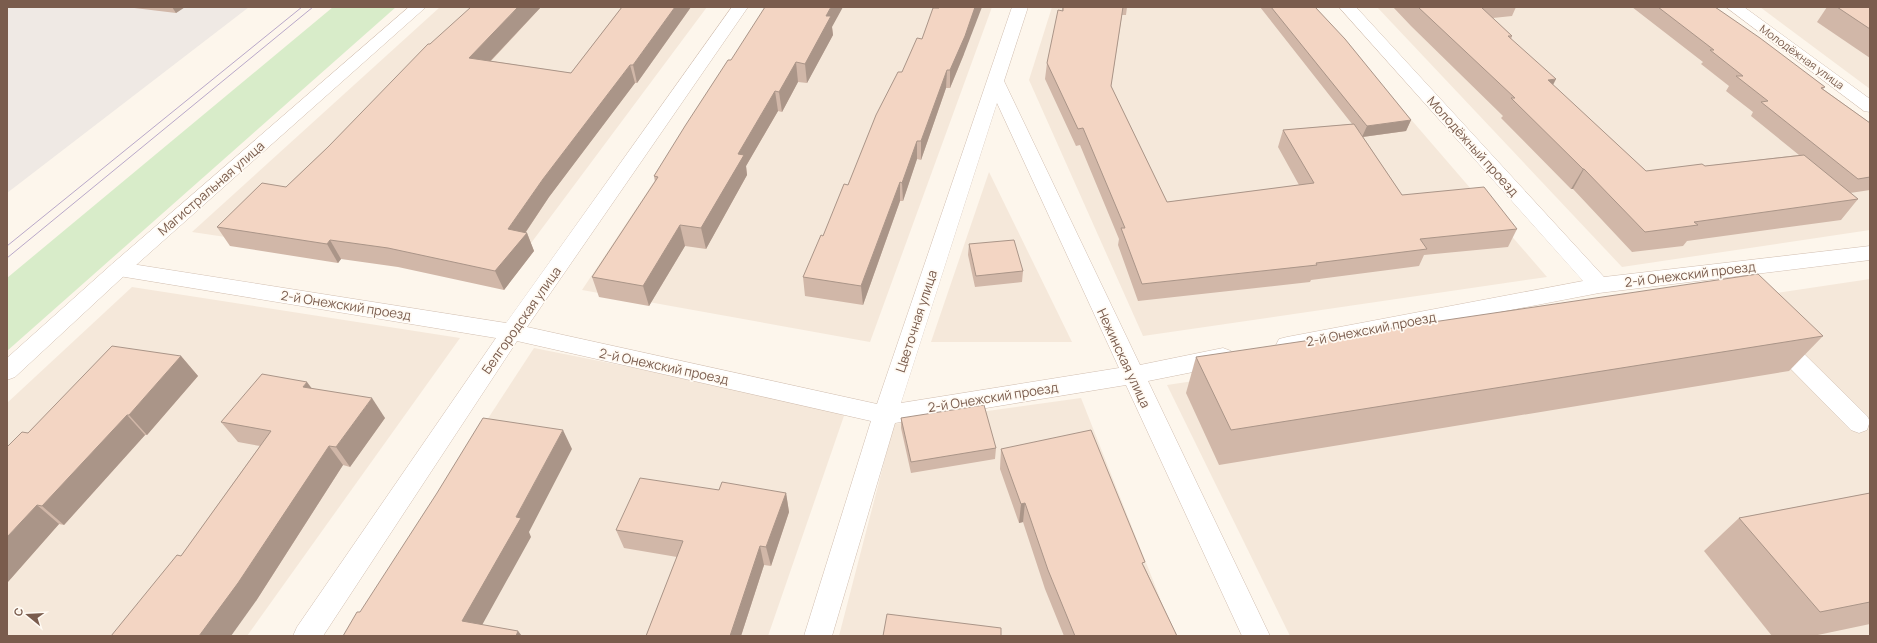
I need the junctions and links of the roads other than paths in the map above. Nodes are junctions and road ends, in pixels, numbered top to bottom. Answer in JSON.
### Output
{"nodes":[{"id":1,"x":418,"y":7,"type":"edge"},
{"id":2,"x":740,"y":7,"type":"edge"},
{"id":3,"x":1020,"y":7,"type":"edge"},
{"id":4,"x":1347,"y":7,"type":"edge"},
{"id":5,"x":1734,"y":7,"type":"edge"},
{"id":6,"x":995,"y":80,"type":"junction"},
{"id":7,"x":1870,"y":107,"type":"edge"},
{"id":8,"x":1870,"y":252,"type":"edge"},
{"id":9,"x":119,"y":269,"type":"junction"},
{"id":10,"x":1708,"y":272,"type":"junction"},
{"id":11,"x":1599,"y":285,"type":"junction"},
{"id":12,"x":1725,"y":289,"type":"edge"},
{"id":13,"x":1764,"y":328,"type":"edge"},
{"id":14,"x":512,"y":332,"type":"junction"},
{"id":15,"x":1264,"y":350,"type":"edge"},
{"id":16,"x":1241,"y":354,"type":"edge"},
{"id":17,"x":7,"y":371,"type":"edge"},
{"id":18,"x":1132,"y":375,"type":"junction"},
{"id":19,"x":885,"y":415,"type":"junction"},
{"id":20,"x":1859,"y":422,"type":"dead end"},
{"id":21,"x":307,"y":636,"type":"edge"},
{"id":22,"x":818,"y":636,"type":"edge"},
{"id":23,"x":1256,"y":636,"type":"edge"}],
"edges":[{"from":1,"to":9,"type":"street","name":"Магистральная улица"},
{"from":2,"to":14,"type":"street","name":"Белгородская улица"},
{"from":3,"to":6,"type":"street","name":"Цветочная улица"},
{"from":4,"to":11,"type":"street","name":"Молодёжный проезд"},
{"from":5,"to":7,"type":"street","name":"Молодёжная улица"},
{"from":6,"to":18,"type":"street","name":"Нежинская улица"},
{"from":6,"to":19,"type":"street","name":"Цветочная улица"},
{"from":8,"to":10,"type":"street","name":"2-й Онежский проезд"},
{"from":9,"to":14,"type":"street","name":"2-й Онежский проезд"},
{"from":9,"to":17,"type":"street","name":"Магистральная улица"},
{"from":10,"to":11,"type":"street","name":"2-й Онежский проезд"},
{"from":10,"to":12,"type":"street"},
{"from":11,"to":15,"type":"street","name":"2-й Онежский проезд"},
{"from":13,"to":20,"type":"street"},
{"from":14,"to":19,"type":"street","name":"2-й Онежский проезд"},
{"from":14,"to":21,"type":"street","name":"Белгородская улица"},
{"from":16,"to":18,"type":"street","name":"2-й Онежский проезд"},
{"from":18,"to":19,"type":"street","name":"2-й Онежский проезд"},
{"from":18,"to":23,"type":"street","name":"Нежинская улица"},
{"from":19,"to":22,"type":"street","name":"Цветочная улица"}]}
